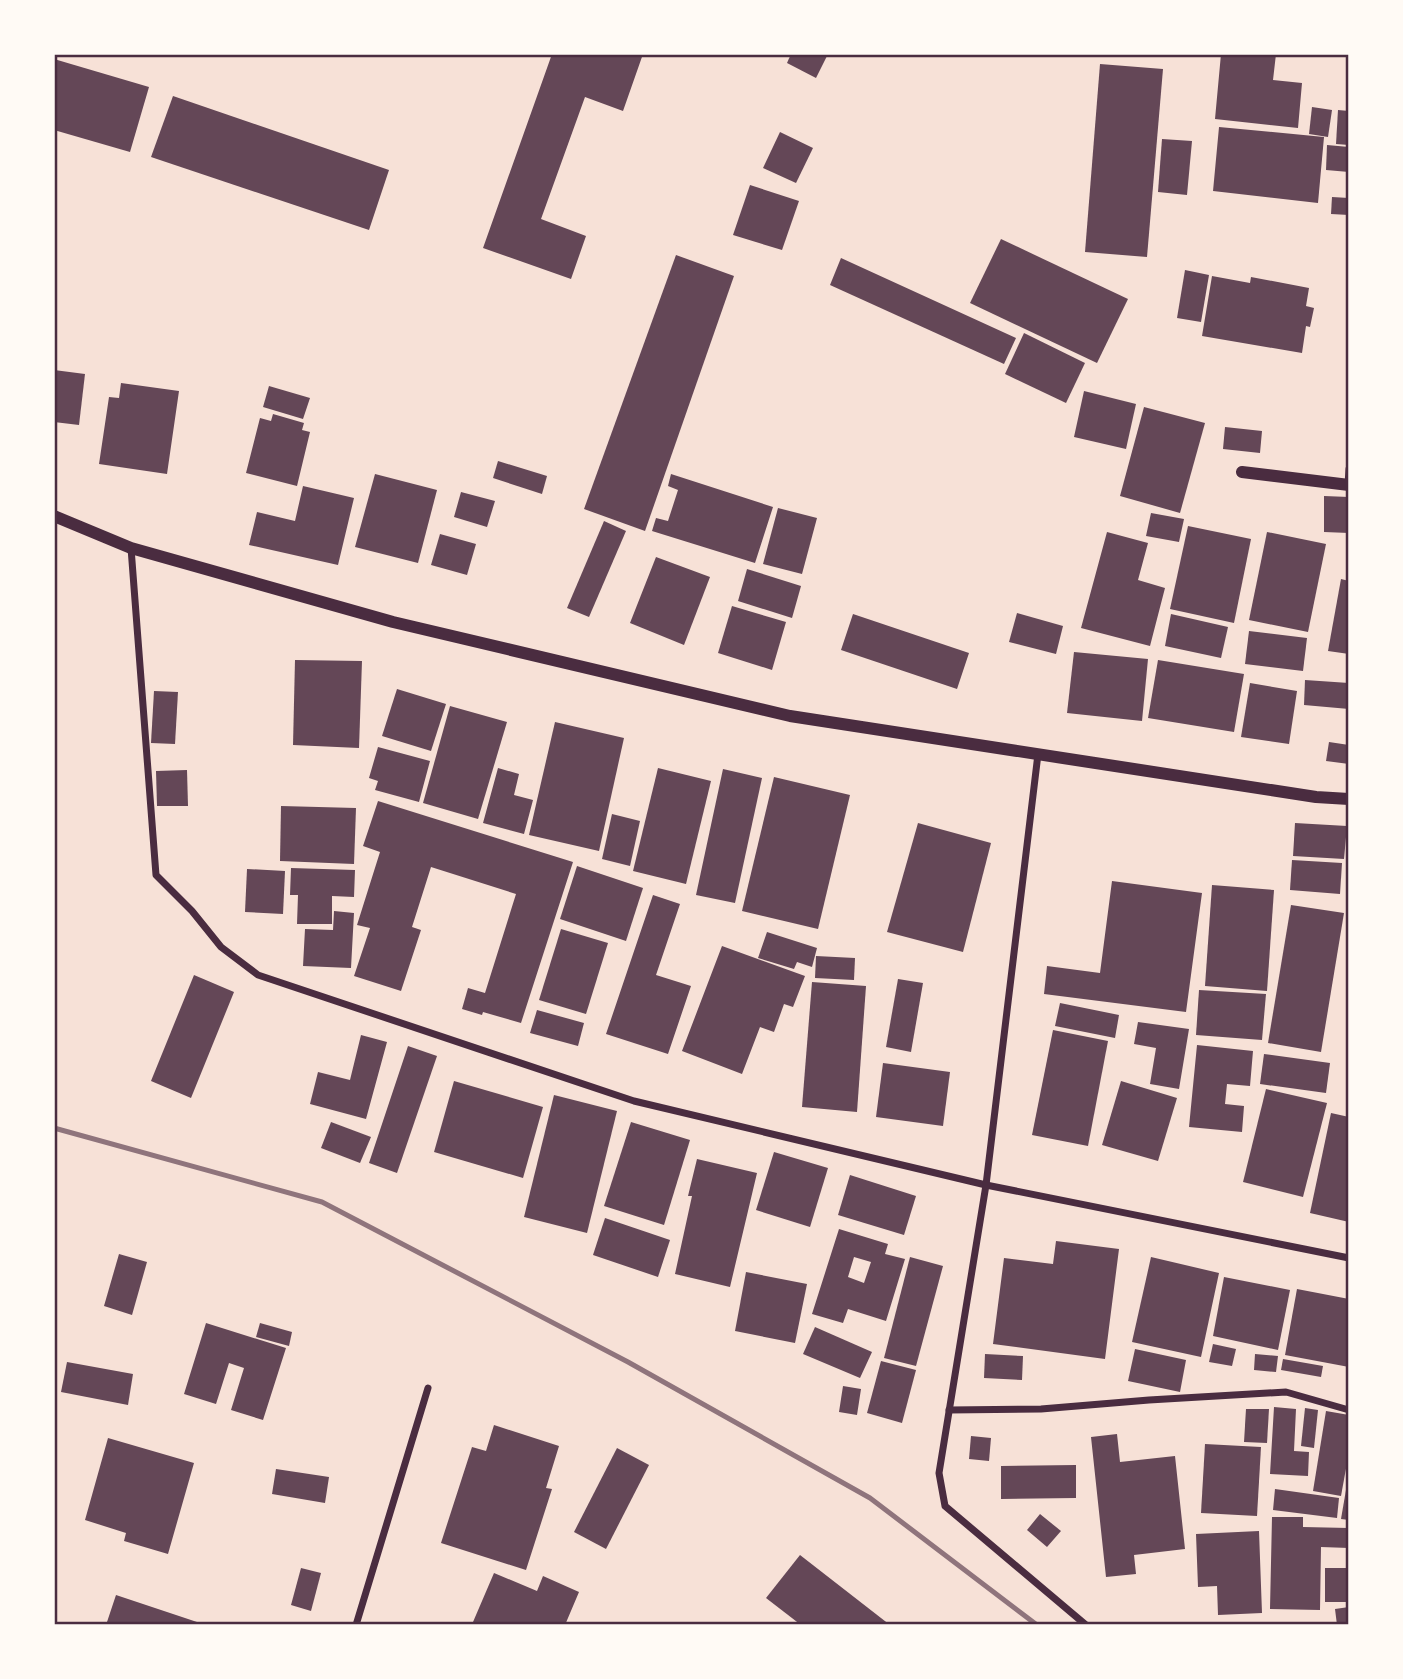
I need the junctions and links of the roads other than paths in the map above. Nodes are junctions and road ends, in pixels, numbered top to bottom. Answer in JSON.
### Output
{"nodes":[{"id":1,"x":1349,"y":469,"type":"edge"},
{"id":2,"x":1242,"y":472,"type":"dead end"},
{"id":3,"x":1348,"y":485,"type":"edge"},
{"id":4,"x":54,"y":516,"type":"edge"},
{"id":5,"x":131,"y":548,"type":"junction"},
{"id":6,"x":1038,"y":754,"type":"junction"},
{"id":7,"x":1349,"y":799,"type":"edge"},
{"id":8,"x":986,"y":1185,"type":"junction"},
{"id":9,"x":1349,"y":1258,"type":"edge"},
{"id":10,"x":428,"y":1388,"type":"dead end"},
{"id":11,"x":949,"y":1410,"type":"junction"},
{"id":12,"x":1349,"y":1410,"type":"edge"},
{"id":13,"x":356,"y":1625,"type":"edge"},
{"id":14,"x":1086,"y":1625,"type":"edge"}],
"edges":[{"from":1,"to":3,"type":"street"},
{"from":2,"to":3,"type":"street"},
{"from":4,"to":5,"type":"street"},
{"from":5,"to":6,"type":"street"},
{"from":5,"to":8,"type":"street"},
{"from":6,"to":7,"type":"street"},
{"from":6,"to":8,"type":"street"},
{"from":8,"to":9,"type":"street"},
{"from":8,"to":11,"type":"street"},
{"from":10,"to":13,"type":"street"},
{"from":11,"to":12,"type":"street"},
{"from":11,"to":14,"type":"street"}]}
